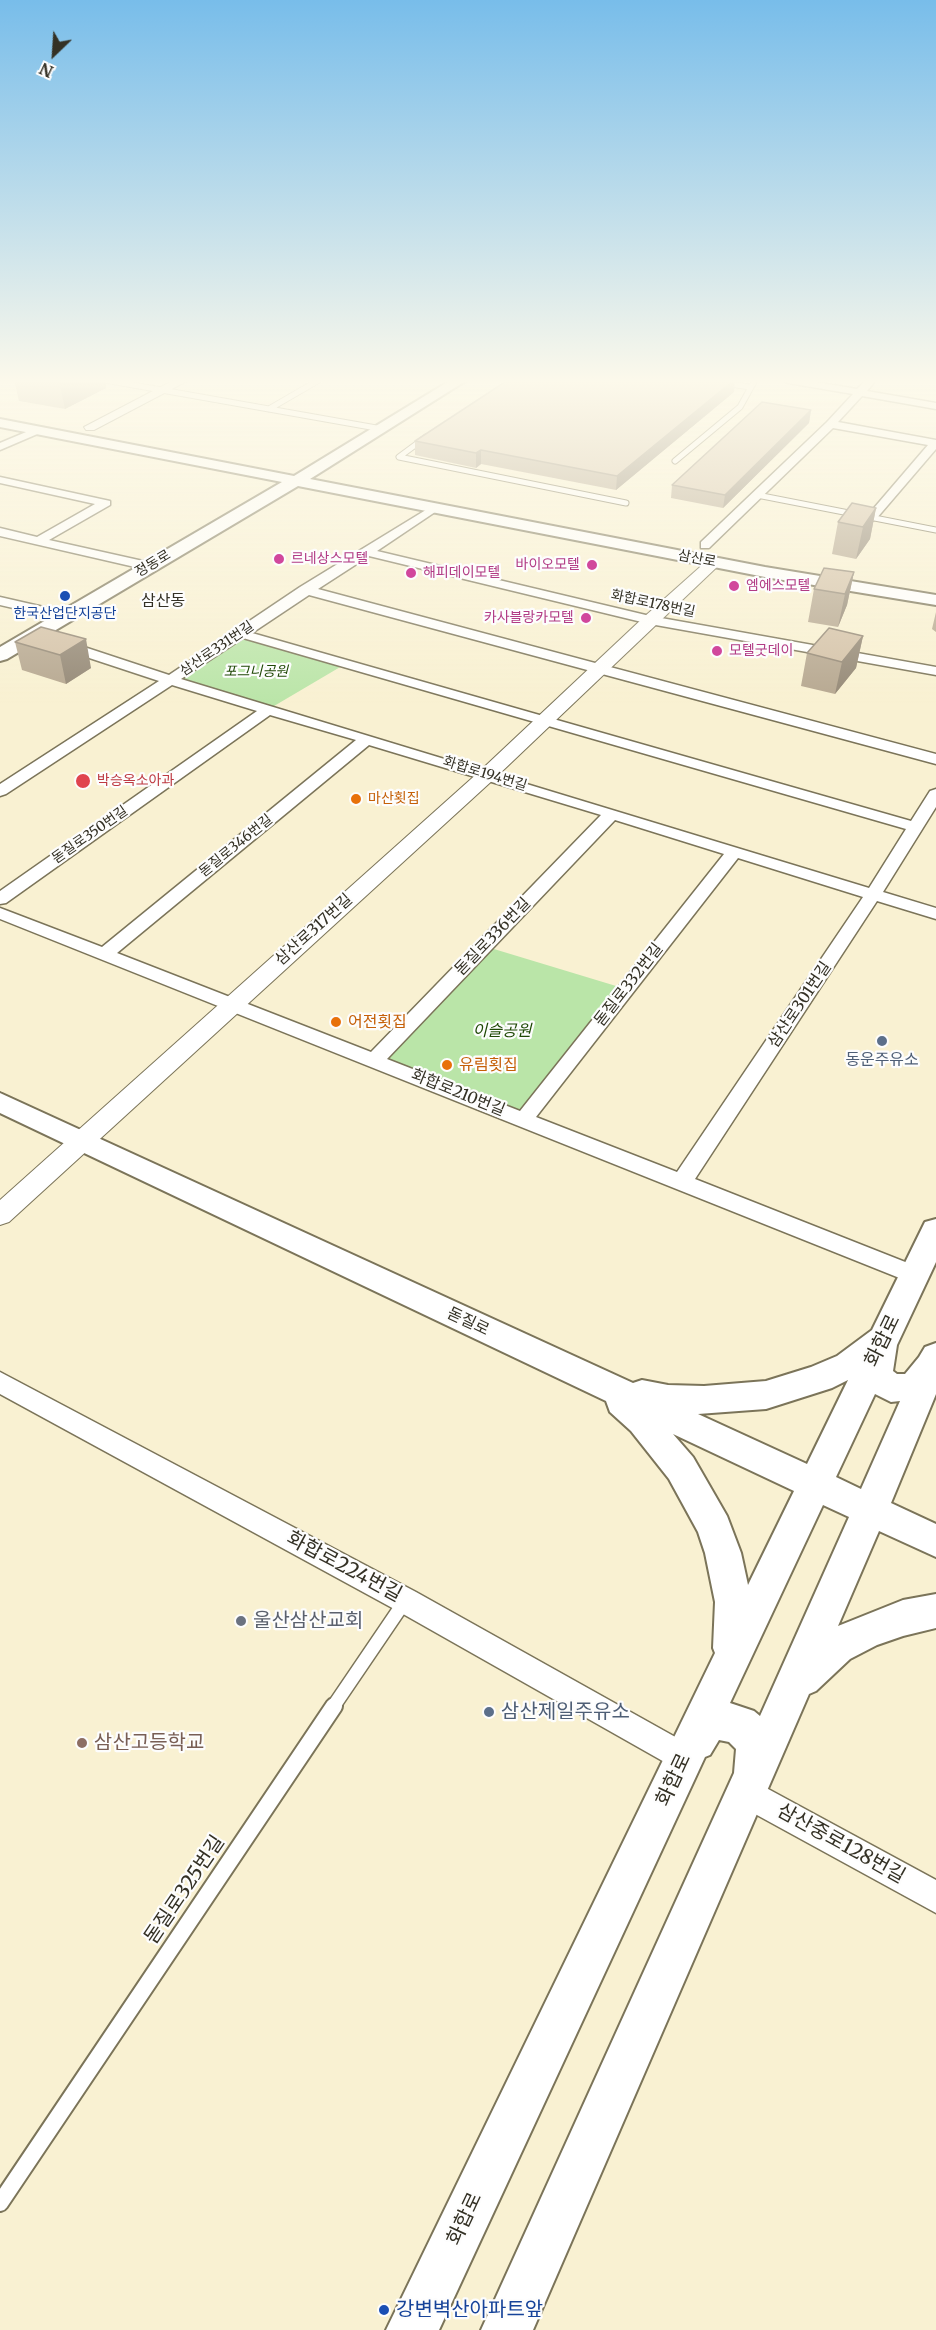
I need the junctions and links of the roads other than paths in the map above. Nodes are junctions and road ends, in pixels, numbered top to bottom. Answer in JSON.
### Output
{"nodes":[{"id":1,"x":40,"y":489,"type":"edge"},
{"id":2,"x":283,"y":489,"type":"edge"},
{"id":3,"x":336,"y":489,"type":"edge"},
{"id":4,"x":412,"y":489,"type":"edge"},
{"id":5,"x":556,"y":489,"type":"edge"},
{"id":6,"x":764,"y":489,"type":"edge"},
{"id":7,"x":896,"y":489,"type":"edge"},
{"id":8,"x":757,"y":495,"type":"junction"},
{"id":9,"x":626,"y":503,"type":"dead end"},
{"id":10,"x":434,"y":508,"type":"junction"},
{"id":11,"x":872,"y":517,"type":"junction"},
{"id":12,"x":936,"y":530,"type":"edge"},
{"id":13,"x":0,"y":532,"type":"edge"},
{"id":14,"x":38,"y":540,"type":"junction"},
{"id":15,"x":705,"y":545,"type":"junction"},
{"id":16,"x":367,"y":552,"type":"junction"},
{"id":17,"x":714,"y":562,"type":"junction"},
{"id":18,"x":148,"y":566,"type":"junction"},
{"id":19,"x":936,"y":584,"type":"edge"},
{"id":20,"x":305,"y":591,"type":"junction"},
{"id":21,"x":936,"y":600,"type":"edge"},
{"id":22,"x":0,"y":601,"type":"edge"},
{"id":23,"x":65,"y":616,"type":"junction"},
{"id":24,"x":650,"y":620,"type":"junction"},
{"id":25,"x":239,"y":633,"type":"junction"},
{"id":26,"x":35,"y":635,"type":"junction"},
{"id":27,"x":0,"y":655,"type":"edge"},
{"id":28,"x":600,"y":669,"type":"junction"},
{"id":29,"x":936,"y":671,"type":"edge"},
{"id":30,"x":170,"y":680,"type":"junction"},
{"id":31,"x":269,"y":709,"type":"junction"},
{"id":32,"x":547,"y":720,"type":"junction"},
{"id":33,"x":367,"y":739,"type":"junction"},
{"id":34,"x":936,"y":759,"type":"edge"},
{"id":35,"x":487,"y":774,"type":"junction"},
{"id":36,"x":0,"y":791,"type":"edge"},
{"id":37,"x":936,"y":794,"type":"edge"},
{"id":38,"x":612,"y":813,"type":"junction"},
{"id":39,"x":916,"y":827,"type":"junction"},
{"id":40,"x":735,"y":851,"type":"junction"},
{"id":41,"x":873,"y":894,"type":"junction"},
{"id":42,"x":0,"y":899,"type":"edge"},
{"id":43,"x":0,"y":913,"type":"edge"},
{"id":44,"x":936,"y":914,"type":"edge"},
{"id":45,"x":105,"y":954,"type":"junction"},
{"id":46,"x":231,"y":1004,"type":"junction"},
{"id":47,"x":375,"y":1060,"type":"junction"},
{"id":48,"x":0,"y":1102,"type":"edge"},
{"id":49,"x":524,"y":1119,"type":"junction"},
{"id":50,"x":81,"y":1141,"type":"junction"},
{"id":51,"x":682,"y":1182,"type":"junction"},
{"id":52,"x":0,"y":1215,"type":"edge"},
{"id":53,"x":936,"y":1230,"type":"edge"},
{"id":54,"x":915,"y":1275,"type":"junction"},
{"id":55,"x":885,"y":1337,"type":"junction"},
{"id":56,"x":935,"y":1358,"type":"edge"},
{"id":57,"x":0,"y":1382,"type":"edge"},
{"id":58,"x":596,"y":1382,"type":"junction"},
{"id":59,"x":936,"y":1404,"type":"edge"},
{"id":60,"x":814,"y":1484,"type":"junction"},
{"id":61,"x":869,"y":1510,"type":"junction"},
{"id":62,"x":936,"y":1541,"type":"edge"},
{"id":63,"x":406,"y":1601,"type":"junction"},
{"id":64,"x":936,"y":1611,"type":"edge"},
{"id":65,"x":731,"y":1659,"type":"junction"},
{"id":66,"x":791,"y":1691,"type":"junction"},
{"id":67,"x":685,"y":1758,"type":"junction"},
{"id":68,"x":746,"y":1792,"type":"junction"},
{"id":69,"x":936,"y":1897,"type":"edge"},
{"id":70,"x":0,"y":2203,"type":"edge"},
{"id":71,"x":412,"y":2330,"type":"edge"},
{"id":72,"x":507,"y":2330,"type":"edge"}],
"edges":[{"from":1,"to":14,"type":"street"},
{"from":2,"to":18,"type":"main road","name":"정동로"},
{"from":3,"to":10,"type":"main road","name":"삼산로"},
{"from":4,"to":15,"type":"main road","name":"삼산로"},
{"from":5,"to":9,"type":"lane"},
{"from":6,"to":8,"type":"street"},
{"from":7,"to":11,"type":"street"},
{"from":8,"to":11,"type":"lane"},
{"from":8,"to":15,"type":"street"},
{"from":10,"to":16,"type":"street","name":"삼산로331번길"},
{"from":10,"to":17,"type":"main road","name":"삼산로"},
{"from":11,"to":12,"type":"lane"},
{"from":13,"to":14,"type":"street"},
{"from":14,"to":18,"type":"street"},
{"from":15,"to":19,"type":"main road","name":"삼산로"},
{"from":16,"to":20,"type":"street","name":"삼산로331번길"},
{"from":16,"to":24,"type":"street","name":"화합로178번길"},
{"from":17,"to":21,"type":"main road","name":"삼산로"},
{"from":17,"to":24,"type":"street","name":"삼산로317번길"},
{"from":18,"to":23,"type":"main road","name":"정동로"},
{"from":20,"to":25,"type":"street","name":"삼산로331번길"},
{"from":20,"to":28,"type":"street"},
{"from":22,"to":23,"type":"street"},
{"from":23,"to":26,"type":"main road","name":"정동로"},
{"from":24,"to":28,"type":"street","name":"삼산로317번길"},
{"from":24,"to":29,"type":"street","name":"화합로178번길"},
{"from":25,"to":30,"type":"street","name":"삼산로331번길"},
{"from":25,"to":32,"type":"street"},
{"from":26,"to":27,"type":"main road","name":"정동로"},
{"from":26,"to":30,"type":"street","name":"화합로194번길"},
{"from":28,"to":32,"type":"street","name":"삼산로317번길"},
{"from":28,"to":34,"type":"street"},
{"from":30,"to":31,"type":"street","name":"화합로194번길"},
{"from":30,"to":36,"type":"street","name":"삼산로331번길"},
{"from":31,"to":33,"type":"street","name":"화합로194번길"},
{"from":31,"to":42,"type":"street","name":"돋질로350번길"},
{"from":32,"to":35,"type":"street","name":"삼산로317번길"},
{"from":32,"to":39,"type":"street"},
{"from":33,"to":35,"type":"street","name":"화합로194번길"},
{"from":33,"to":45,"type":"street","name":"돋질로346번길"},
{"from":35,"to":38,"type":"street","name":"화합로194번길"},
{"from":35,"to":46,"type":"street","name":"삼산로317번길"},
{"from":37,"to":39,"type":"street","name":"삼산로301번길"},
{"from":38,"to":40,"type":"street","name":"화합로194번길"},
{"from":38,"to":47,"type":"street","name":"돋질로336번길"},
{"from":39,"to":41,"type":"street","name":"삼산로301번길"},
{"from":40,"to":41,"type":"street","name":"화합로194번길"},
{"from":40,"to":49,"type":"street","name":"돋질로332번길"},
{"from":41,"to":44,"type":"street","name":"화합로194번길"},
{"from":41,"to":51,"type":"street","name":"삼산로301번길"},
{"from":43,"to":45,"type":"street","name":"화합로210번길"},
{"from":45,"to":46,"type":"street","name":"화합로210번길"},
{"from":46,"to":47,"type":"street","name":"화합로210번길"},
{"from":46,"to":50,"type":"street","name":"삼산로317번길"},
{"from":47,"to":49,"type":"street","name":"화합로210번길"},
{"from":48,"to":50,"type":"main road","name":"돋질로"},
{"from":49,"to":51,"type":"street","name":"화합로210번길"},
{"from":50,"to":52,"type":"street","name":"삼산로317번길"},
{"from":50,"to":58,"type":"main road","name":"돋질로"},
{"from":51,"to":54,"type":"street","name":"화합로210번길"},
{"from":53,"to":54,"type":"main road","name":"화합로"},
{"from":54,"to":55,"type":"main road","name":"화합로"},
{"from":55,"to":56,"type":"main road"},
{"from":55,"to":58,"type":"main road"},
{"from":55,"to":60,"type":"main road","name":"화합로"},
{"from":56,"to":59,"type":"main road"},
{"from":56,"to":61,"type":"main road"},
{"from":57,"to":63,"type":"street","name":"화합로224번길"},
{"from":58,"to":60,"type":"main road","name":"돋질로"},
{"from":58,"to":65,"type":"main road"},
{"from":60,"to":61,"type":"main road","name":"돋질로"},
{"from":60,"to":65,"type":"main road","name":"화합로"},
{"from":61,"to":62,"type":"main road","name":"돋질로"},
{"from":61,"to":66,"type":"main road"},
{"from":63,"to":67,"type":"street","name":"화합로224번길"},
{"from":63,"to":70,"type":"lane","name":"돋질로325번길"},
{"from":64,"to":66,"type":"main road"},
{"from":65,"to":67,"type":"main road","name":"화합로"},
{"from":66,"to":68,"type":"main road"},
{"from":67,"to":68,"type":"main road"},
{"from":67,"to":71,"type":"main road","name":"화합로"},
{"from":68,"to":69,"type":"street","name":"삼산중로128번길"},
{"from":68,"to":72,"type":"main road"}]}
